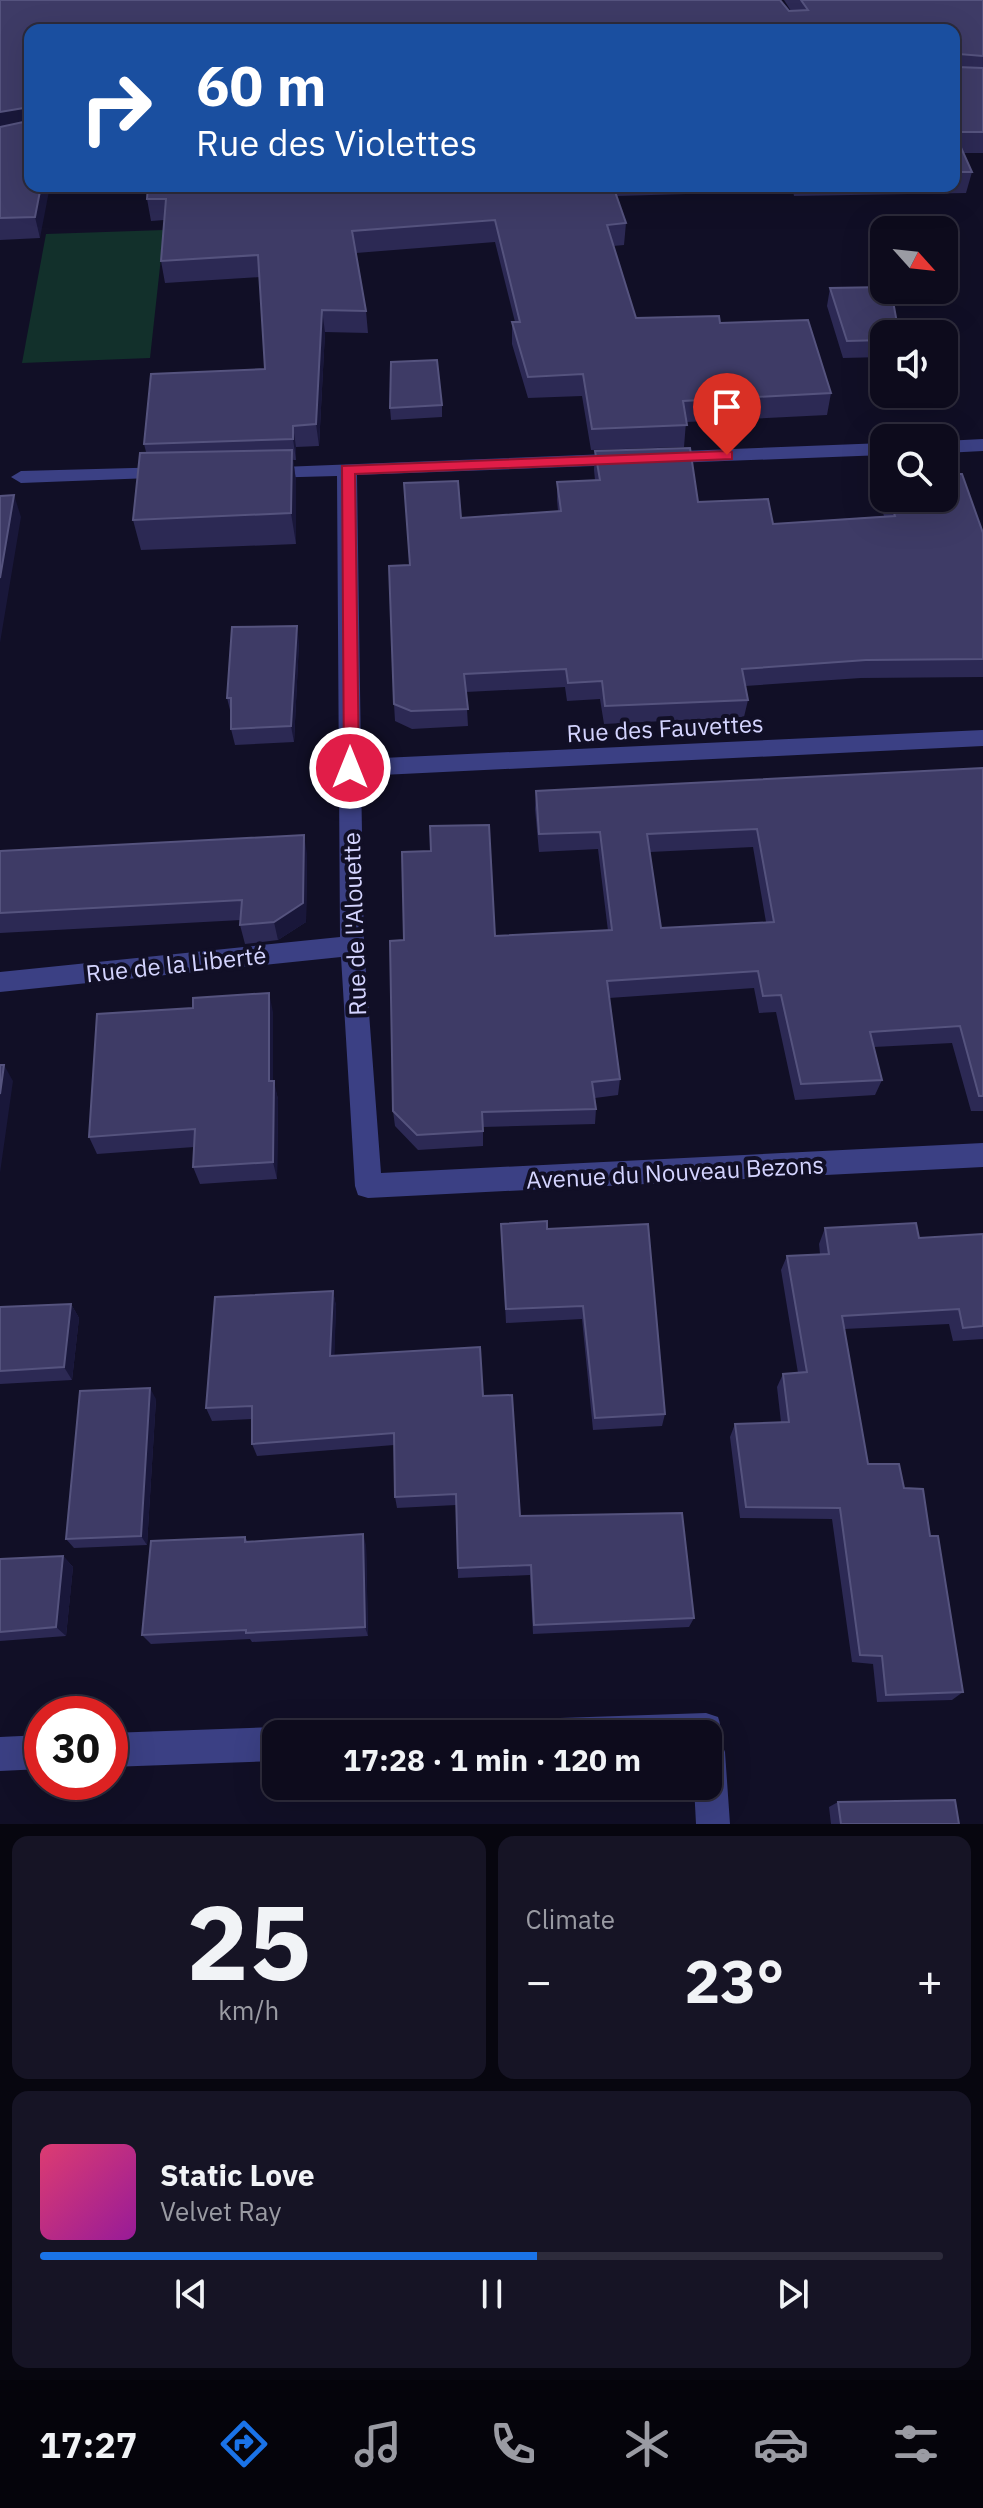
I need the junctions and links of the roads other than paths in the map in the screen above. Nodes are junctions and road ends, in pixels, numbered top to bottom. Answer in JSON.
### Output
{"nodes":[{"id":1,"x":983,"y":445,"type":"edge"},
{"id":2,"x":958,"y":446,"type":"edge"},
{"id":3,"x":870,"y":450,"type":"edge"},
{"id":4,"x":347,"y":470,"type":"junction"},
{"id":5,"x":245,"y":472,"type":"edge"},
{"id":6,"x":184,"y":473,"type":"edge"},
{"id":7,"x":21,"y":477,"type":"dead end"},
{"id":8,"x":983,"y":738,"type":"edge"},
{"id":9,"x":350,"y":768,"type":"junction"},
{"id":10,"x":352,"y":946,"type":"junction"},
{"id":11,"x":0,"y":982,"type":"edge"},
{"id":12,"x":983,"y":1155,"type":"edge"},
{"id":13,"x":368,"y":1186,"type":"joint"},
{"id":14,"x":262,"y":1745,"type":"edge"},
{"id":15,"x":128,"y":1749,"type":"edge"},
{"id":16,"x":24,"y":1753,"type":"edge"},
{"id":17,"x":0,"y":1754,"type":"edge"},
{"id":18,"x":711,"y":1800,"type":"edge"},
{"id":19,"x":713,"y":1824,"type":"edge"}],
"edges":[{"from":1,"to":2,"type":"street"},
{"from":3,"to":4,"type":"street"},
{"from":4,"to":5,"type":"street"},
{"from":4,"to":9,"type":"street","name":"Rue de l'Alouette"},
{"from":6,"to":7,"type":"street"},
{"from":8,"to":9,"type":"street","name":"Rue des Fauvettes"},
{"from":9,"to":10,"type":"street","name":"Rue de l'Alouette"},
{"from":10,"to":11,"type":"street","name":"Rue de la Liberté"},
{"from":10,"to":13,"type":"street","name":"Rue de l'Alouette"},
{"from":12,"to":13,"type":"street","name":"Avenue du Nouveau Bezons"},
{"from":14,"to":15,"type":"street"},
{"from":16,"to":17,"type":"street"},
{"from":18,"to":19,"type":"street"}]}
